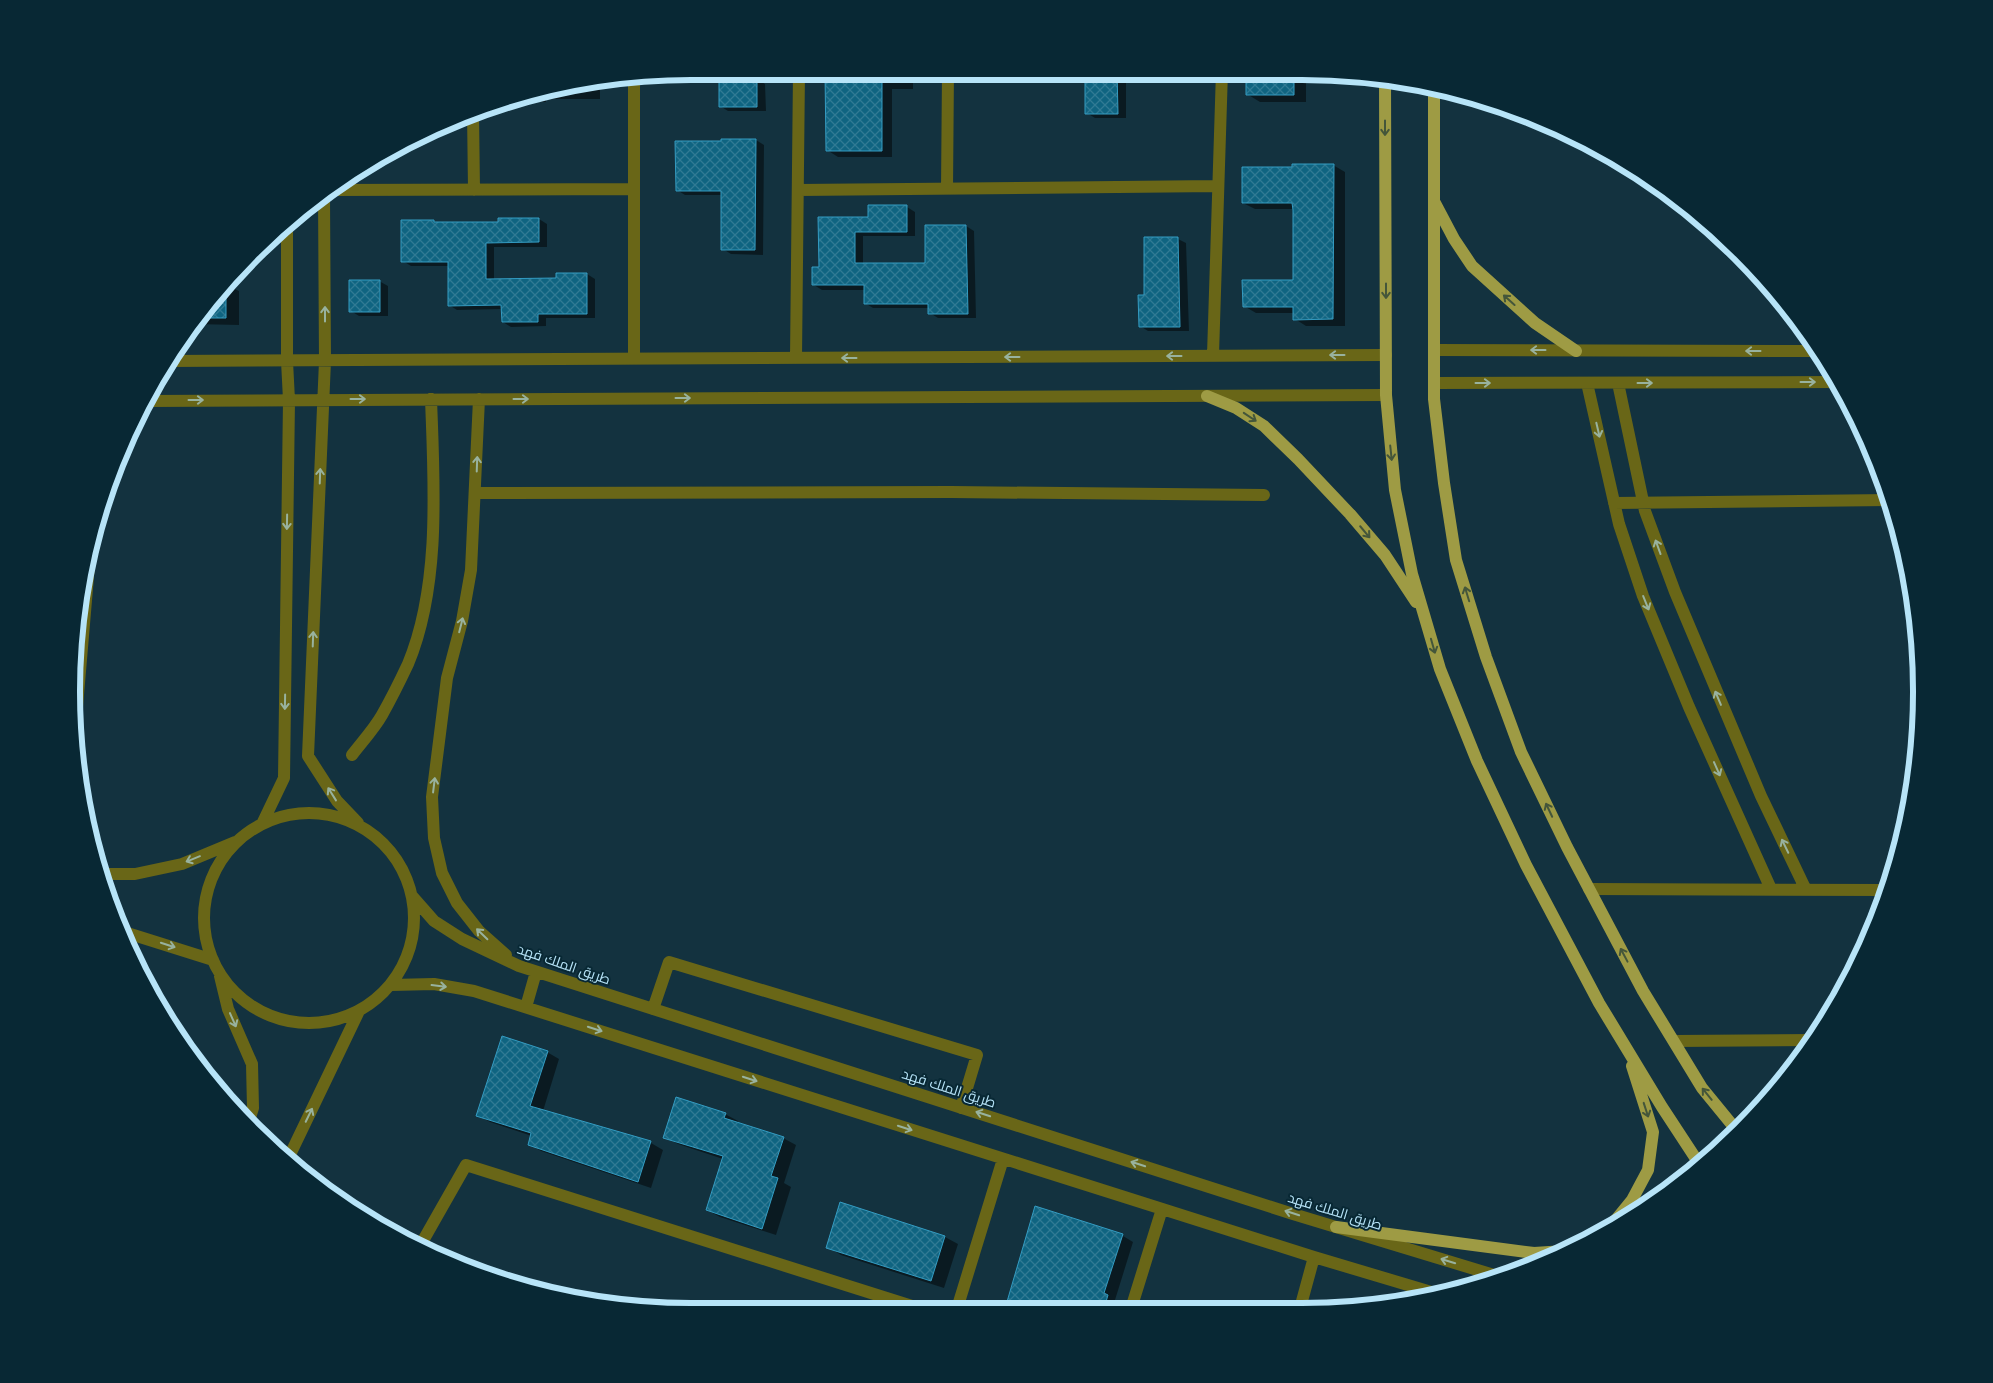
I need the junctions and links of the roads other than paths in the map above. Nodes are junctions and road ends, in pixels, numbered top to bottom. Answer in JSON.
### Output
{"nodes":[{"id":1,"x":799,"y":80,"type":"edge"},
{"id":2,"x":948,"y":80,"type":"edge"},
{"id":3,"x":1222,"y":80,"type":"edge"},
{"id":4,"x":634,"y":83,"type":"edge"},
{"id":5,"x":1385,"y":86,"type":"edge"},
{"id":6,"x":1434,"y":95,"type":"edge"},
{"id":7,"x":474,"y":120,"type":"edge"},
{"id":8,"x":1218,"y":186,"type":"junction"},
{"id":9,"x":634,"y":189,"type":"junction"},
{"id":10,"x":947,"y":189,"type":"junction"},
{"id":11,"x":342,"y":190,"type":"edge"},
{"id":12,"x":474,"y":190,"type":"junction"},
{"id":13,"x":798,"y":190,"type":"junction"},
{"id":14,"x":324,"y":202,"type":"edge"},
{"id":15,"x":1434,"y":202,"type":"junction"},
{"id":16,"x":287,"y":233,"type":"edge"},
{"id":17,"x":1434,"y":350,"type":"junction"},
{"id":18,"x":1576,"y":351,"type":"junction"},
{"id":19,"x":1809,"y":351,"type":"edge"},
{"id":20,"x":1213,"y":355,"type":"junction"},
{"id":21,"x":1386,"y":355,"type":"junction"},
{"id":22,"x":796,"y":358,"type":"junction"},
{"id":23,"x":634,"y":359,"type":"junction"},
{"id":24,"x":177,"y":361,"type":"edge"},
{"id":25,"x":287,"y":361,"type":"junction"},
{"id":26,"x":325,"y":361,"type":"junction"},
{"id":27,"x":1587,"y":382,"type":"junction"},
{"id":28,"x":1829,"y":382,"type":"edge"},
{"id":29,"x":1434,"y":383,"type":"junction"},
{"id":30,"x":1618,"y":383,"type":"junction"},
{"id":31,"x":1386,"y":395,"type":"junction"},
{"id":32,"x":1207,"y":396,"type":"junction"},
{"id":33,"x":431,"y":399,"type":"junction"},
{"id":34,"x":479,"y":399,"type":"junction"},
{"id":35,"x":289,"y":400,"type":"junction"},
{"id":36,"x":324,"y":400,"type":"junction"},
{"id":37,"x":154,"y":401,"type":"edge"},
{"id":38,"x":476,"y":493,"type":"junction"},
{"id":39,"x":1264,"y":495,"type":"dead end"},
{"id":40,"x":1882,"y":500,"type":"edge"},
{"id":41,"x":1614,"y":503,"type":"junction"},
{"id":42,"x":1644,"y":503,"type":"junction"},
{"id":43,"x":85,"y":612,"type":"edge"},
{"id":44,"x":1424,"y":614,"type":"junction"},
{"id":45,"x":81,"y":662,"type":"edge"},
{"id":46,"x":352,"y":755,"type":"dead end"},
{"id":47,"x":262,"y":824,"type":"junction"},
{"id":48,"x":365,"y":830,"type":"junction"},
{"id":49,"x":238,"y":841,"type":"junction"},
{"id":50,"x":108,"y":874,"type":"edge"},
{"id":51,"x":1589,"y":889,"type":"junction"},
{"id":52,"x":1771,"y":890,"type":"junction"},
{"id":53,"x":1806,"y":890,"type":"junction"},
{"id":54,"x":1880,"y":890,"type":"edge"},
{"id":55,"x":412,"y":896,"type":"junction"},
{"id":56,"x":131,"y":934,"type":"edge"},
{"id":57,"x":213,"y":960,"type":"junction"},
{"id":58,"x":519,"y":966,"type":"junction"},
{"id":59,"x":536,"y":972,"type":"junction"},
{"id":60,"x":220,"y":973,"type":"junction"},
{"id":61,"x":391,"y":985,"type":"junction"},
{"id":62,"x":526,"y":1007,"type":"junction"},
{"id":63,"x":653,"y":1009,"type":"junction"},
{"id":64,"x":359,"y":1011,"type":"junction"},
{"id":65,"x":1804,"y":1040,"type":"edge"},
{"id":66,"x":1674,"y":1041,"type":"junction"},
{"id":67,"x":1626,"y":1047,"type":"junction"},
{"id":68,"x":961,"y":1108,"type":"junction"},
{"id":69,"x":251,"y":1115,"type":"edge"},
{"id":70,"x":1733,"y":1125,"type":"edge"},
{"id":71,"x":291,"y":1153,"type":"edge"},
{"id":72,"x":1003,"y":1159,"type":"junction"},
{"id":73,"x":1696,"y":1159,"type":"edge"},
{"id":74,"x":1162,"y":1209,"type":"junction"},
{"id":75,"x":1623,"y":1211,"type":"edge"},
{"id":76,"x":1336,"y":1227,"type":"junction"},
{"id":77,"x":423,"y":1241,"type":"edge"},
{"id":78,"x":1543,"y":1253,"type":"edge"},
{"id":79,"x":1314,"y":1257,"type":"junction"},
{"id":80,"x":1489,"y":1274,"type":"edge"},
{"id":81,"x":1425,"y":1290,"type":"edge"},
{"id":82,"x":902,"y":1303,"type":"edge"},
{"id":83,"x":959,"y":1303,"type":"edge"},
{"id":84,"x":1133,"y":1303,"type":"edge"},
{"id":85,"x":1301,"y":1303,"type":"edge"}],
"edges":[{"from":1,"to":13,"type":"street"},
{"from":2,"to":10,"type":"street"},
{"from":3,"to":8,"type":"street"},
{"from":4,"to":9,"type":"street"},
{"from":5,"to":21,"type":"main road","one_way":true},
{"from":6,"to":15,"type":"main road"},
{"from":7,"to":12,"type":"street"},
{"from":8,"to":10,"type":"street"},
{"from":8,"to":20,"type":"street"},
{"from":9,"to":12,"type":"street"},
{"from":9,"to":23,"type":"street"},
{"from":10,"to":13,"type":"street"},
{"from":11,"to":12,"type":"street"},
{"from":13,"to":22,"type":"street"},
{"from":26,"to":14,"type":"street","one_way":true},
{"from":15,"to":17,"type":"main road"},
{"from":18,"to":15,"type":"main road","one_way":true},
{"from":16,"to":25,"type":"street"},
{"from":18,"to":17,"type":"street","one_way":true},
{"from":17,"to":29,"type":"main road"},
{"from":19,"to":18,"type":"street","one_way":true},
{"from":21,"to":20,"type":"street","one_way":true},
{"from":20,"to":22,"type":"street","one_way":true},
{"from":21,"to":31,"type":"main road"},
{"from":22,"to":23,"type":"street"},
{"from":23,"to":26,"type":"street"},
{"from":24,"to":25,"type":"street"},
{"from":25,"to":26,"type":"street"},
{"from":25,"to":35,"type":"street"},
{"from":26,"to":36,"type":"street"},
{"from":29,"to":27,"type":"street","one_way":true},
{"from":27,"to":30,"type":"street"},
{"from":27,"to":41,"type":"street","one_way":true},
{"from":30,"to":28,"type":"street","one_way":true},
{"from":51,"to":29,"type":"main road","one_way":true},
{"from":30,"to":42,"type":"street"},
{"from":31,"to":32,"type":"street"},
{"from":31,"to":44,"type":"main road","one_way":true},
{"from":34,"to":32,"type":"street","one_way":true},
{"from":32,"to":44,"type":"main road","one_way":true},
{"from":33,"to":34,"type":"street"},
{"from":36,"to":33,"type":"street","one_way":true},
{"from":33,"to":46,"type":"street"},
{"from":38,"to":34,"type":"street","one_way":true},
{"from":35,"to":36,"type":"street"},
{"from":37,"to":35,"type":"street","one_way":true},
{"from":35,"to":47,"type":"street","one_way":true},
{"from":48,"to":36,"type":"street","one_way":true},
{"from":38,"to":39,"type":"street"},
{"from":58,"to":38,"type":"street","one_way":true},
{"from":40,"to":42,"type":"street"},
{"from":41,"to":42,"type":"street"},
{"from":41,"to":52,"type":"street","one_way":true},
{"from":53,"to":42,"type":"street","one_way":true},
{"from":43,"to":45,"type":"street"},
{"from":44,"to":67,"type":"main road","one_way":true},
{"from":47,"to":48,"type":"street"},
{"from":47,"to":49,"type":"street"},
{"from":48,"to":55,"type":"street"},
{"from":49,"to":50,"type":"street","one_way":true},
{"from":49,"to":57,"type":"street"},
{"from":51,"to":52,"type":"street"},
{"from":66,"to":51,"type":"main road","one_way":true},
{"from":52,"to":53,"type":"street"},
{"from":53,"to":54,"type":"street"},
{"from":55,"to":58,"type":"street","name":"طريق الملك فهد"},
{"from":55,"to":61,"type":"street"},
{"from":56,"to":57,"type":"street","one_way":true},
{"from":57,"to":60,"type":"street"},
{"from":58,"to":59,"type":"street","name":"طريق الملك فهد"},
{"from":59,"to":62,"type":"street"},
{"from":59,"to":63,"type":"street","name":"طريق الملك فهد"},
{"from":60,"to":64,"type":"street"},
{"from":60,"to":69,"type":"street","one_way":true},
{"from":61,"to":62,"type":"street","one_way":true},
{"from":61,"to":64,"type":"street"},
{"from":62,"to":72,"type":"street","one_way":true},
{"from":63,"to":68,"type":"street","name":"طريق الملك فهد"},
{"from":63,"to":68,"type":"street"},
{"from":71,"to":64,"type":"street","one_way":true},
{"from":65,"to":66,"type":"street"},
{"from":70,"to":66,"type":"main road","one_way":true},
{"from":67,"to":73,"type":"main road"},
{"from":67,"to":75,"type":"main road","one_way":true},
{"from":76,"to":68,"type":"street","name":"طريق الملك فهد","one_way":true},
{"from":72,"to":74,"type":"street"},
{"from":72,"to":83,"type":"street"},
{"from":74,"to":79,"type":"street"},
{"from":74,"to":84,"type":"street"},
{"from":76,"to":78,"type":"main road"},
{"from":80,"to":76,"type":"street","name":"طريق الملك فهد","one_way":true},
{"from":77,"to":82,"type":"street"},
{"from":79,"to":81,"type":"street"},
{"from":79,"to":85,"type":"street"}]}
